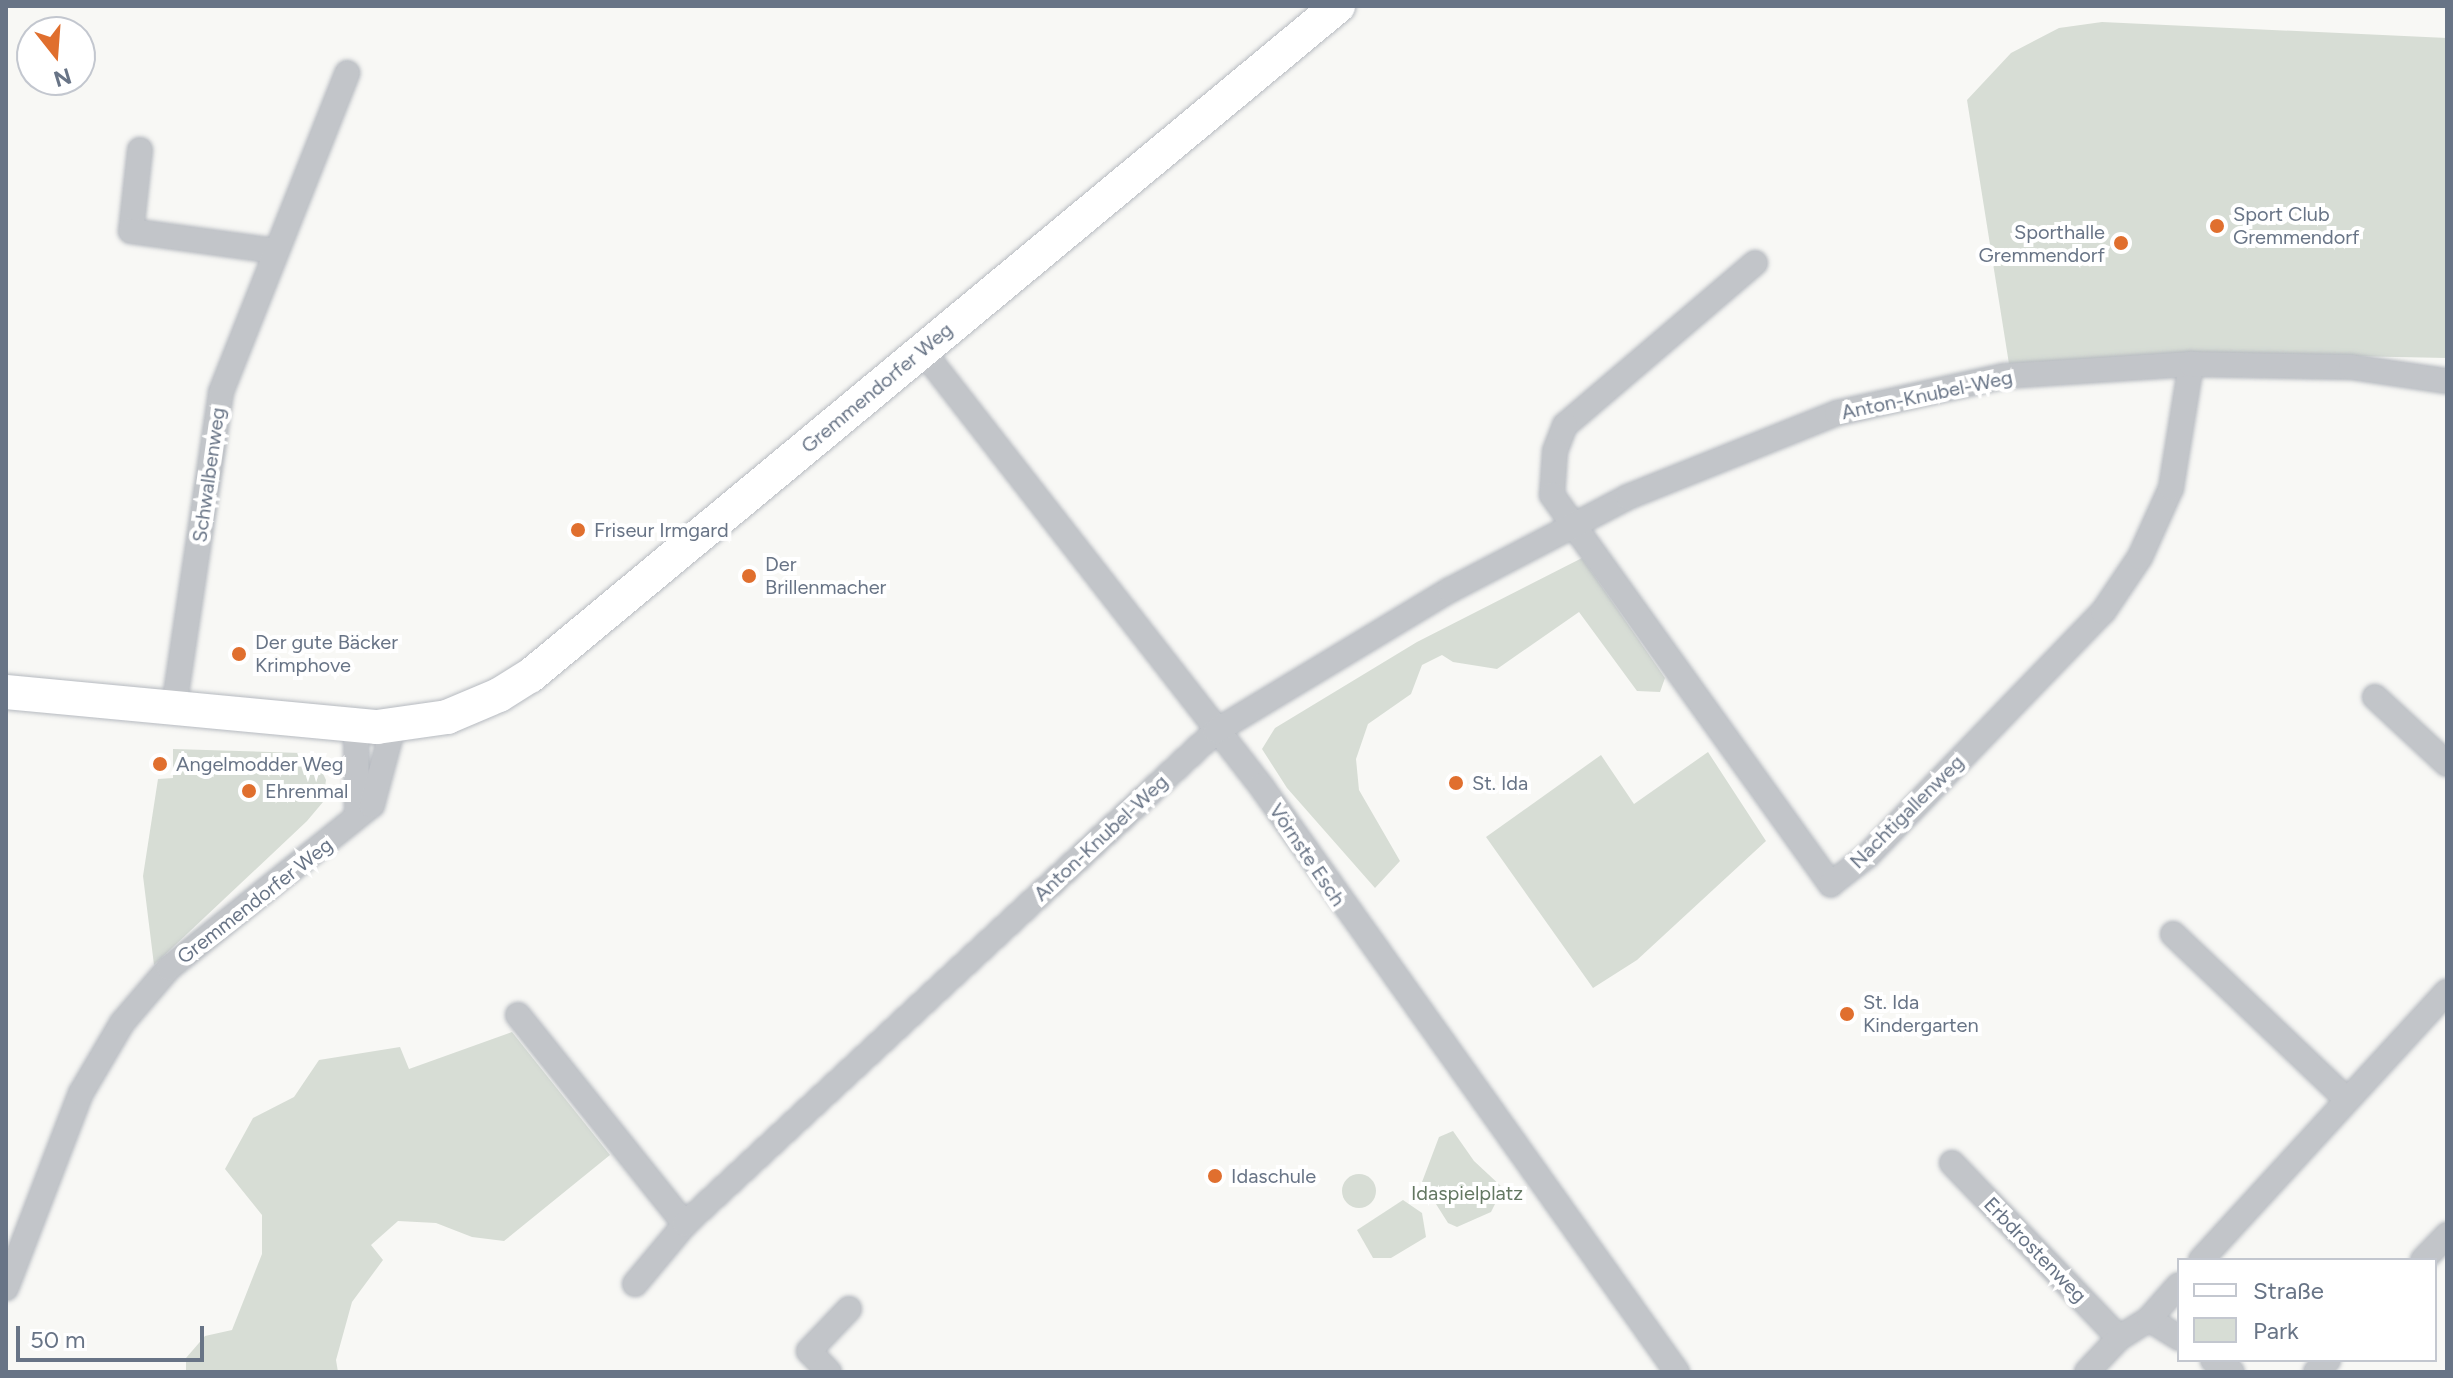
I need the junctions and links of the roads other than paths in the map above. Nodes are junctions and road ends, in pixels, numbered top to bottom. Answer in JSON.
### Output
{"nodes":[{"id":1,"x":1338,"y":6,"type":"edge"},
{"id":2,"x":347,"y":73,"type":"dead end"},
{"id":3,"x":140,"y":150,"type":"dead end"},
{"id":4,"x":276,"y":251,"type":"junction"},
{"id":5,"x":1755,"y":263,"type":"dead end"},
{"id":6,"x":922,"y":350,"type":"junction"},
{"id":7,"x":2191,"y":364,"type":"junction"},
{"id":8,"x":2447,"y":381,"type":"edge"},
{"id":9,"x":1572,"y":526,"type":"junction"},
{"id":10,"x":6,"y":692,"type":"edge"},
{"id":11,"x":2375,"y":697,"type":"dead end"},
{"id":12,"x":174,"y":707,"type":"junction"},
{"id":13,"x":356,"y":726,"type":"junction"},
{"id":14,"x":393,"y":727,"type":"junction"},
{"id":15,"x":1216,"y":731,"type":"junction"},
{"id":16,"x":2447,"y":764,"type":"edge"},
{"id":17,"x":357,"y":814,"type":"junction"},
{"id":18,"x":2173,"y":934,"type":"dead end"},
{"id":19,"x":2447,"y":992,"type":"edge"},
{"id":20,"x":518,"y":1015,"type":"dead end"},
{"id":21,"x":2345,"y":1098,"type":"junction"},
{"id":22,"x":1952,"y":1163,"type":"dead end"},
{"id":23,"x":685,"y":1224,"type":"junction"},
{"id":24,"x":2447,"y":1235,"type":"edge"},
{"id":25,"x":2203,"y":1258,"type":"edge"},
{"id":26,"x":2425,"y":1258,"type":"edge"},
{"id":27,"x":635,"y":1284,"type":"dead end"},
{"id":28,"x":2177,"y":1287,"type":"edge"},
{"id":29,"x":6,"y":1288,"type":"edge"},
{"id":30,"x":849,"y":1309,"type":"dead end"},
{"id":31,"x":2149,"y":1319,"type":"junction"},
{"id":32,"x":2177,"y":1337,"type":"edge"},
{"id":33,"x":2119,"y":1338,"type":"junction"},
{"id":34,"x":829,"y":1372,"type":"edge"},
{"id":35,"x":1677,"y":1372,"type":"edge"},
{"id":36,"x":2087,"y":1372,"type":"edge"}],
"edges":[{"from":1,"to":6,"type":"street","name":"Gremmendorfer Weg"},
{"from":2,"to":4,"type":"street","name":"Schwalbenweg"},
{"from":3,"to":4,"type":"street"},
{"from":4,"to":12,"type":"street","name":"Schwalbenweg"},
{"from":5,"to":9,"type":"street"},
{"from":6,"to":14,"type":"street","name":"Gremmendorfer Weg"},
{"from":6,"to":15,"type":"street","name":"Vörnste Esch"},
{"from":7,"to":8,"type":"street","name":"Anton-Knubel-Weg"},
{"from":7,"to":9,"type":"street","name":"Anton-Knubel-Weg"},
{"from":7,"to":9,"type":"street","name":"Nachtigallenweg"},
{"from":9,"to":15,"type":"street","name":"Anton-Knubel-Weg"},
{"from":10,"to":12,"type":"street"},
{"from":11,"to":16,"type":"street"},
{"from":12,"to":13,"type":"street"},
{"from":13,"to":14,"type":"street","name":"Gremmendorfer Weg"},
{"from":13,"to":17,"type":"street"},
{"from":14,"to":17,"type":"street","name":"Gremmendorfer Weg"},
{"from":15,"to":23,"type":"street","name":"Anton-Knubel-Weg"},
{"from":15,"to":35,"type":"street","name":"Vörnste Esch"},
{"from":17,"to":29,"type":"street","name":"Gremmendorfer Weg"},
{"from":18,"to":21,"type":"street"},
{"from":19,"to":21,"type":"street"},
{"from":20,"to":23,"type":"street"},
{"from":21,"to":25,"type":"street"},
{"from":22,"to":33,"type":"street","name":"Erbdrostenweg"},
{"from":23,"to":27,"type":"street","name":"Anton-Knubel-Weg"},
{"from":24,"to":26,"type":"street"},
{"from":28,"to":31,"type":"street"},
{"from":30,"to":34,"type":"street"},
{"from":31,"to":32,"type":"street"},
{"from":31,"to":33,"type":"street"},
{"from":33,"to":36,"type":"street"}]}
